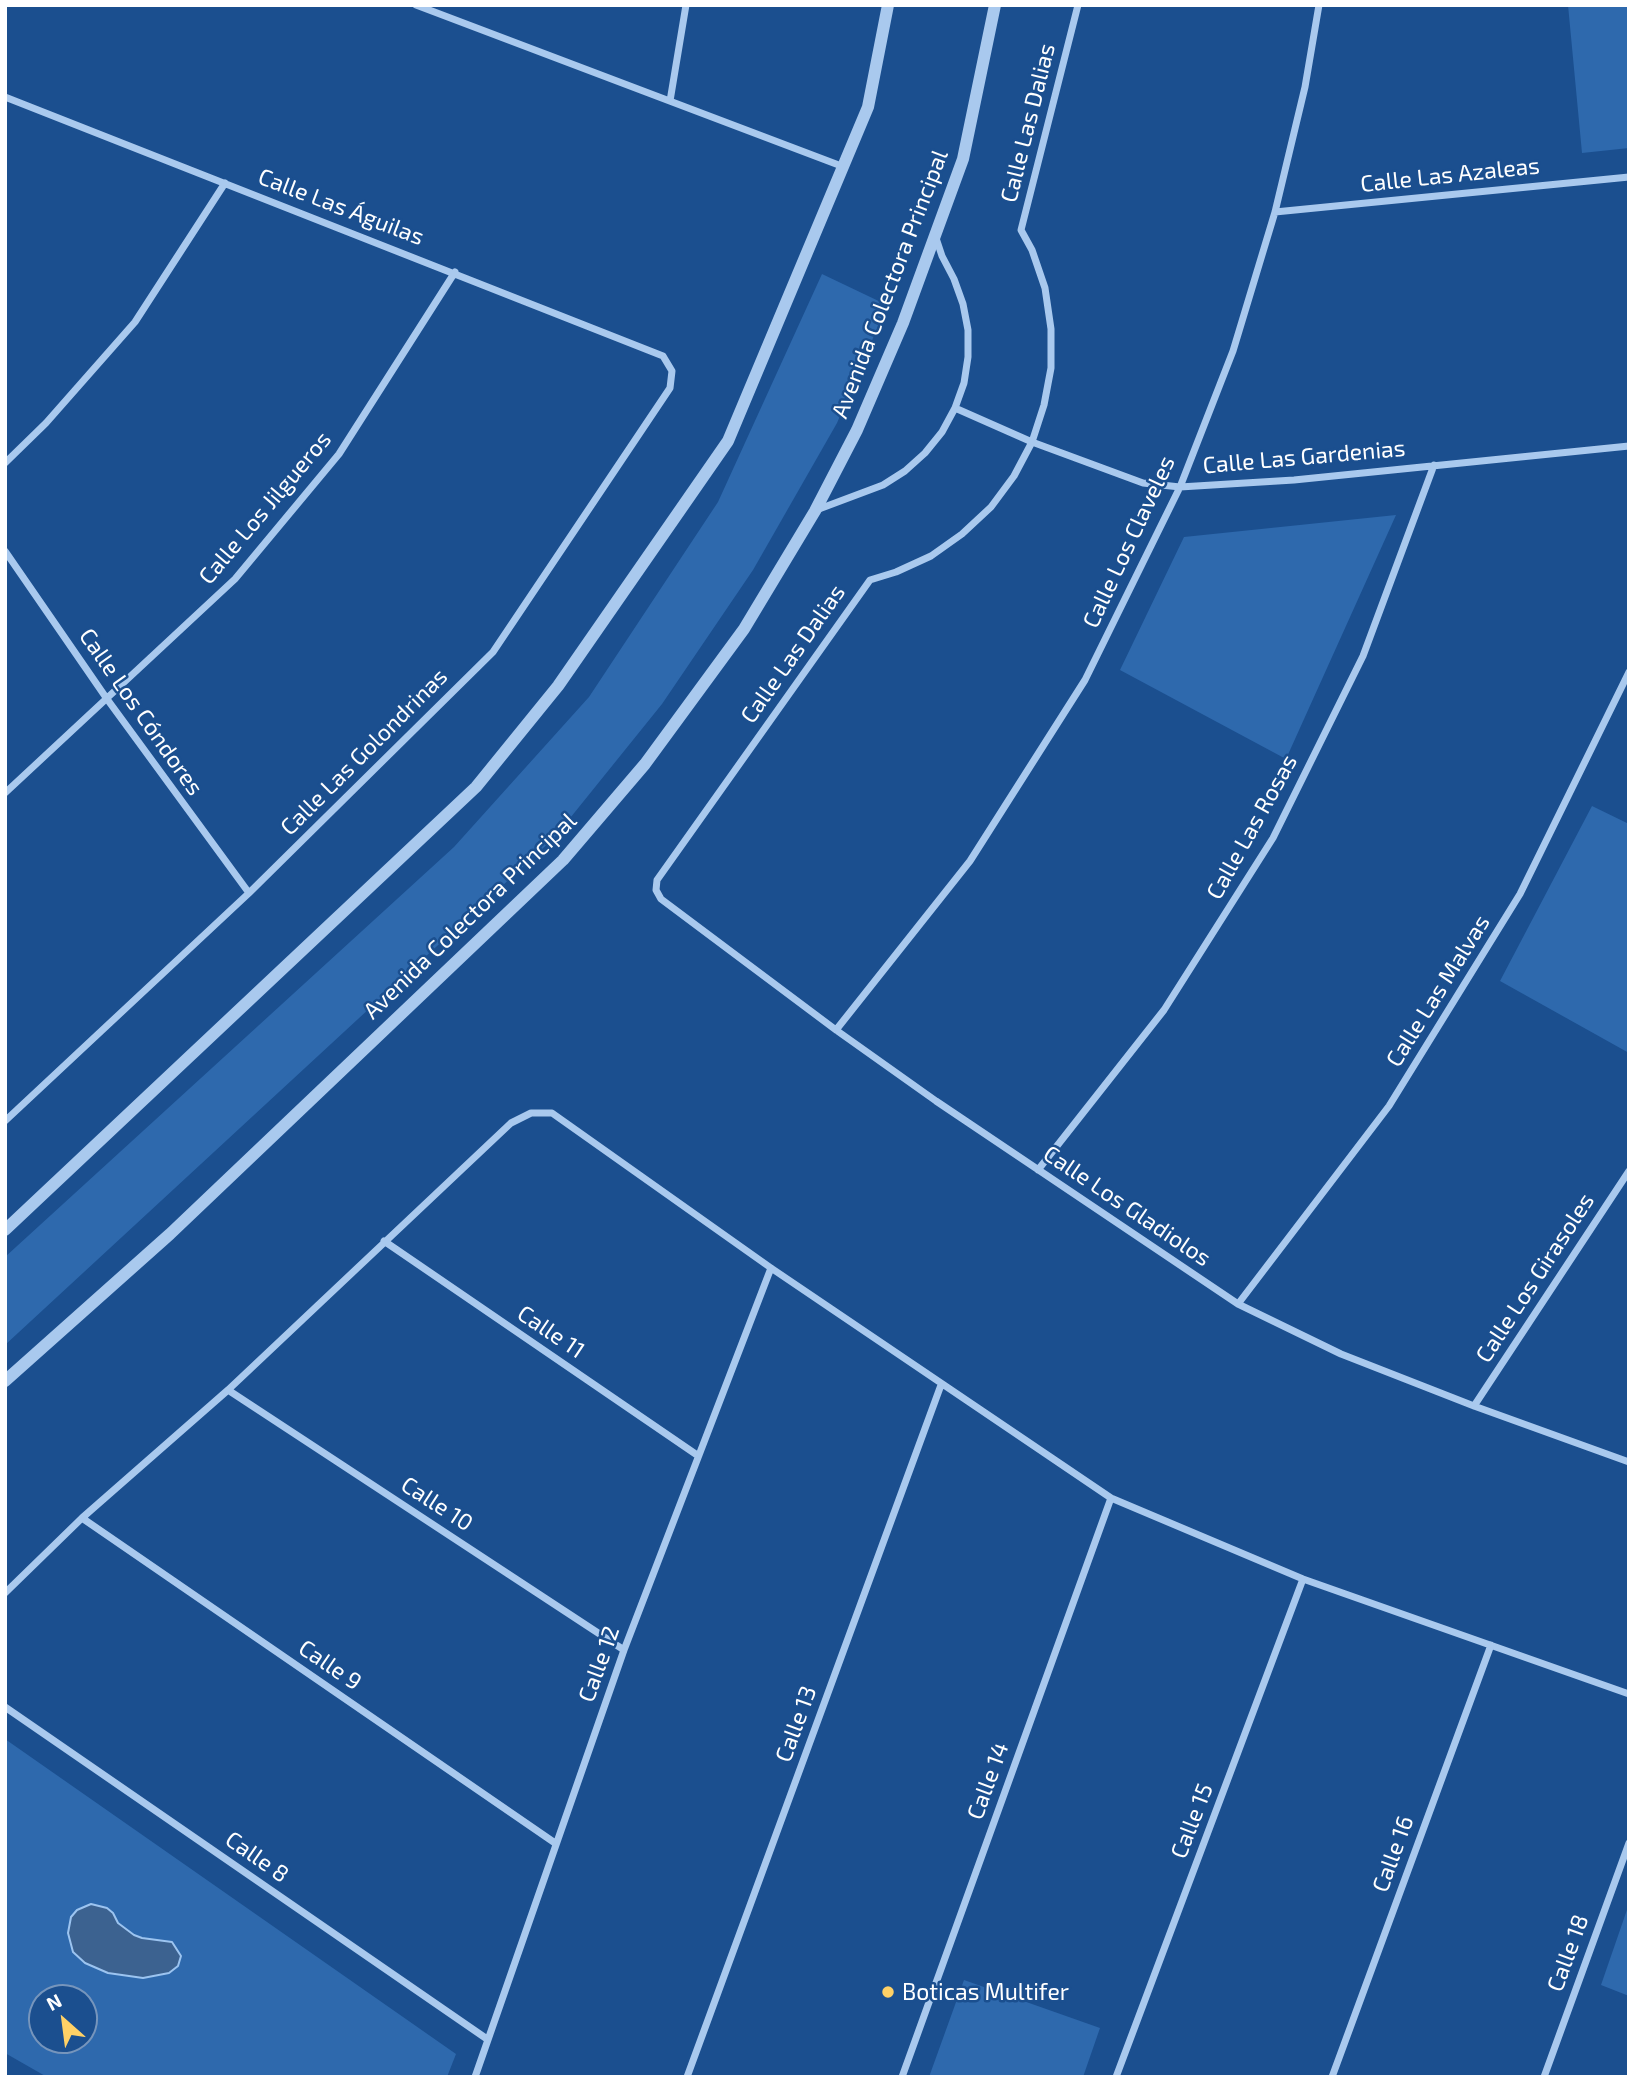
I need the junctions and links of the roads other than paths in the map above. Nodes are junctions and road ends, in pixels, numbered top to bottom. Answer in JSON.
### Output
{"nodes":[{"id":1,"x":416,"y":5,"type":"edge"},
{"id":2,"x":687,"y":5,"type":"edge"},
{"id":3,"x":888,"y":5,"type":"edge"},
{"id":4,"x":995,"y":5,"type":"edge"},
{"id":5,"x":1078,"y":5,"type":"edge"},
{"id":6,"x":1319,"y":5,"type":"edge"},
{"id":7,"x":435,"y":9,"type":"edge"},
{"id":8,"x":5,"y":97,"type":"edge"},
{"id":9,"x":670,"y":101,"type":"junction"},
{"id":10,"x":844,"y":167,"type":"junction"},
{"id":11,"x":1629,"y":177,"type":"edge"},
{"id":12,"x":225,"y":183,"type":"junction"},
{"id":13,"x":1275,"y":212,"type":"junction"},
{"id":14,"x":936,"y":238,"type":"junction"},
{"id":15,"x":455,"y":272,"type":"junction"},
{"id":16,"x":663,"y":356,"type":"joint"},
{"id":17,"x":955,"y":408,"type":"junction"},
{"id":18,"x":1032,"y":442,"type":"junction"},
{"id":19,"x":1629,"y":446,"type":"edge"},
{"id":20,"x":5,"y":463,"type":"edge"},
{"id":21,"x":1434,"y":466,"type":"junction"},
{"id":22,"x":1180,"y":487,"type":"junction"},
{"id":23,"x":815,"y":511,"type":"junction"},
{"id":24,"x":5,"y":551,"type":"edge"},
{"id":25,"x":1629,"y":672,"type":"edge"},
{"id":26,"x":107,"y":699,"type":"junction"},
{"id":27,"x":5,"y":793,"type":"edge"},
{"id":28,"x":656,"y":890,"type":"joint"},
{"id":29,"x":249,"y":893,"type":"junction"},
{"id":30,"x":836,"y":1030,"type":"junction"},
{"id":31,"x":5,"y":1121,"type":"edge"},
{"id":32,"x":1038,"y":1170,"type":"junction"},
{"id":33,"x":1629,"y":1171,"type":"edge"},
{"id":34,"x":5,"y":1230,"type":"edge"},
{"id":35,"x":384,"y":1241,"type":"junction"},
{"id":36,"x":771,"y":1268,"type":"junction"},
{"id":37,"x":1238,"y":1304,"type":"junction"},
{"id":38,"x":5,"y":1381,"type":"edge"},
{"id":39,"x":941,"y":1385,"type":"junction"},
{"id":40,"x":228,"y":1390,"type":"junction"},
{"id":41,"x":1474,"y":1406,"type":"junction"},
{"id":42,"x":697,"y":1455,"type":"junction"},
{"id":43,"x":1629,"y":1462,"type":"edge"},
{"id":44,"x":1111,"y":1498,"type":"junction"},
{"id":45,"x":82,"y":1518,"type":"junction"},
{"id":46,"x":1303,"y":1579,"type":"junction"},
{"id":47,"x":5,"y":1593,"type":"edge"},
{"id":48,"x":1491,"y":1645,"type":"junction"},
{"id":49,"x":624,"y":1650,"type":"junction"},
{"id":50,"x":1629,"y":1694,"type":"edge"},
{"id":51,"x":5,"y":1707,"type":"edge"},
{"id":52,"x":555,"y":1843,"type":"junction"},
{"id":53,"x":1629,"y":1843,"type":"edge"},
{"id":54,"x":487,"y":2039,"type":"junction"},
{"id":55,"x":475,"y":2077,"type":"edge"},
{"id":56,"x":687,"y":2077,"type":"edge"},
{"id":57,"x":902,"y":2077,"type":"edge"},
{"id":58,"x":1116,"y":2077,"type":"edge"},
{"id":59,"x":1332,"y":2077,"type":"edge"},
{"id":60,"x":1544,"y":2077,"type":"edge"}],
"edges":[{"from":1,"to":7,"type":"street"},
{"from":2,"to":9,"type":"street"},
{"from":3,"to":10,"type":"street"},
{"from":4,"to":14,"type":"street","name":"Avenida Colectora Principal"},
{"from":5,"to":18,"type":"street","name":"Calle Las Dalias"},
{"from":6,"to":13,"type":"street","name":"Calle Los Claveles"},
{"from":7,"to":9,"type":"street"},
{"from":8,"to":12,"type":"street","name":"Calle Las Águilas"},
{"from":9,"to":10,"type":"street"},
{"from":10,"to":34,"type":"street"},
{"from":11,"to":13,"type":"street","name":"Calle Las Azaleas"},
{"from":12,"to":15,"type":"street","name":"Calle Las Águilas"},
{"from":12,"to":20,"type":"street"},
{"from":13,"to":22,"type":"street","name":"Calle Los Claveles"},
{"from":14,"to":17,"type":"street"},
{"from":14,"to":23,"type":"street","name":"Avenida Colectora Principal"},
{"from":15,"to":16,"type":"street","name":"Calle Las Águilas"},
{"from":15,"to":26,"type":"street","name":"Calle Los Jilgueros"},
{"from":16,"to":29,"type":"street","name":"Calle Las Golondrinas"},
{"from":17,"to":18,"type":"street","name":"Calle Las Gardenias"},
{"from":17,"to":23,"type":"street"},
{"from":18,"to":22,"type":"street","name":"Calle Las Gardenias"},
{"from":18,"to":28,"type":"street","name":"Calle Las Dalias"},
{"from":19,"to":21,"type":"street","name":"Calle Las Gardenias"},
{"from":21,"to":22,"type":"street","name":"Calle Las Gardenias"},
{"from":21,"to":32,"type":"street","name":"Calle Las Rosas"},
{"from":22,"to":30,"type":"street","name":"Calle Los Claveles"},
{"from":23,"to":38,"type":"street","name":"Avenida Colectora Principal"},
{"from":24,"to":26,"type":"street","name":"Calle Los Cóndores"},
{"from":25,"to":37,"type":"street","name":"Calle Las Malvas"},
{"from":26,"to":27,"type":"street","name":"Calle Los Jilgueros"},
{"from":26,"to":29,"type":"street","name":"Calle Los Cóndores"},
{"from":28,"to":30,"type":"street","name":"Calle Los Gladiolos"},
{"from":29,"to":31,"type":"street","name":"Calle Las Golondrinas"},
{"from":30,"to":32,"type":"street","name":"Calle Los Gladiolos"},
{"from":32,"to":37,"type":"street","name":"Calle Los Gladiolos"},
{"from":33,"to":41,"type":"street","name":"Calle Los Girasoles"},
{"from":35,"to":36,"type":"street"},
{"from":35,"to":40,"type":"street"},
{"from":35,"to":42,"type":"street","name":"Calle 11"},
{"from":36,"to":39,"type":"street"},
{"from":36,"to":42,"type":"street","name":"Calle 12"},
{"from":37,"to":41,"type":"street","name":"Calle Los Gladiolos"},
{"from":39,"to":44,"type":"street"},
{"from":39,"to":56,"type":"street","name":"Calle 13"},
{"from":40,"to":45,"type":"street"},
{"from":40,"to":49,"type":"street","name":"Calle 10"},
{"from":41,"to":43,"type":"street","name":"Calle Los Gladiolos"},
{"from":42,"to":49,"type":"street","name":"Calle 12"},
{"from":44,"to":46,"type":"street"},
{"from":44,"to":57,"type":"street","name":"Calle 14"},
{"from":45,"to":47,"type":"street"},
{"from":45,"to":52,"type":"street","name":"Calle 9"},
{"from":46,"to":48,"type":"street"},
{"from":46,"to":58,"type":"street","name":"Calle 15"},
{"from":48,"to":50,"type":"street"},
{"from":48,"to":59,"type":"street","name":"Calle 16"},
{"from":49,"to":52,"type":"street","name":"Calle 12"},
{"from":51,"to":54,"type":"street","name":"Calle 8"},
{"from":52,"to":54,"type":"street","name":"Calle 12"},
{"from":53,"to":60,"type":"street","name":"Calle 18"},
{"from":54,"to":55,"type":"street","name":"Calle 12"}]}
